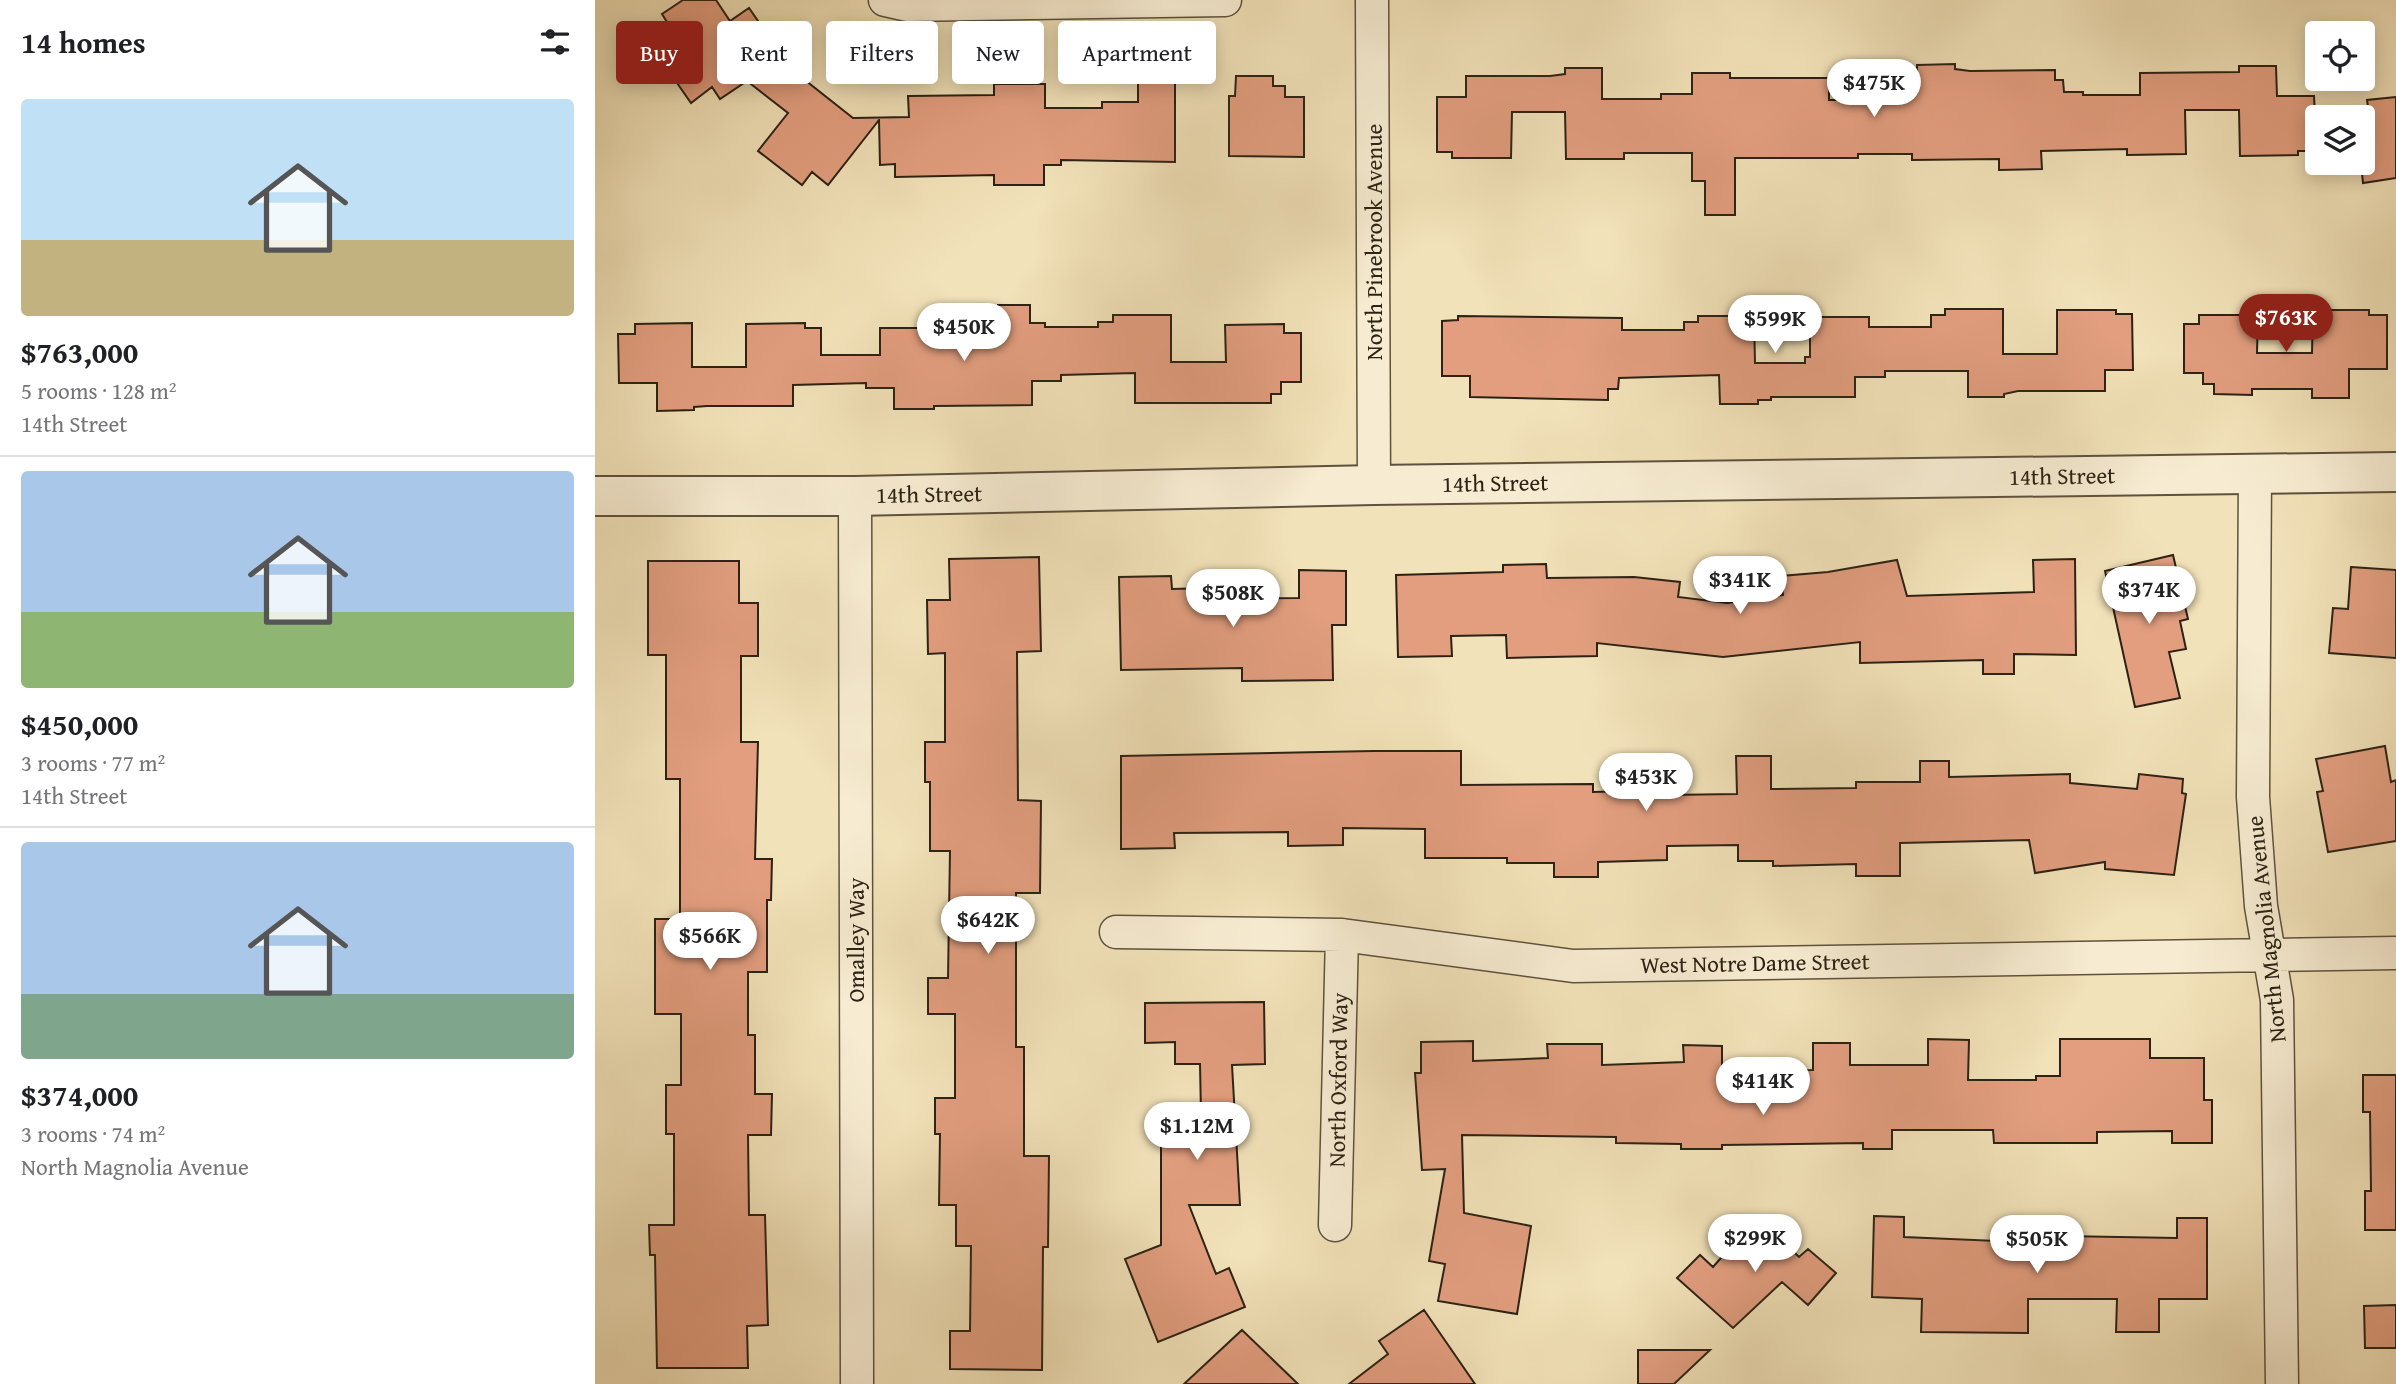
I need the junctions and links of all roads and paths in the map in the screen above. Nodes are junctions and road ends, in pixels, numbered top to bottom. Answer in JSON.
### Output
{"nodes":[{"id":1,"x":1225,"y":0,"type":"edge"},
{"id":2,"x":1372,"y":0,"type":"edge"},
{"id":3,"x":896,"y":2,"type":"edge"},
{"id":4,"x":2396,"y":472,"type":"edge"},
{"id":5,"x":2255,"y":473,"type":"junction"},
{"id":6,"x":1374,"y":485,"type":"junction"},
{"id":7,"x":595,"y":496,"type":"edge"},
{"id":8,"x":855,"y":496,"type":"junction"},
{"id":9,"x":1116,"y":933,"type":"dead end"},
{"id":10,"x":1342,"y":935,"type":"junction"},
{"id":11,"x":2396,"y":953,"type":"edge"},
{"id":12,"x":2270,"y":954,"type":"junction"},
{"id":13,"x":1335,"y":1224,"type":"dead end"},
{"id":14,"x":857,"y":1384,"type":"edge"},
{"id":15,"x":2282,"y":1384,"type":"edge"}],
"edges":[{"from":1,"to":3,"type":"street"},
{"from":2,"to":6,"type":"street","name":"North Pinebrook Avenue"},
{"from":4,"to":5,"type":"street","name":"14th Street"},
{"from":5,"to":6,"type":"street","name":"14th Street"},
{"from":5,"to":12,"type":"street","name":"North Magnolia Avenue"},
{"from":6,"to":8,"type":"street","name":"14th Street"},
{"from":7,"to":8,"type":"street","name":"14th Street"},
{"from":8,"to":14,"type":"street","name":"Omalley Way"},
{"from":9,"to":10,"type":"street","name":"West Notre Dame Street"},
{"from":10,"to":12,"type":"street","name":"West Notre Dame Street"},
{"from":10,"to":13,"type":"street","name":"North Oxford Way"},
{"from":11,"to":12,"type":"street","name":"West Notre Dame Street"},
{"from":12,"to":15,"type":"street","name":"North Magnolia Avenue"}]}
